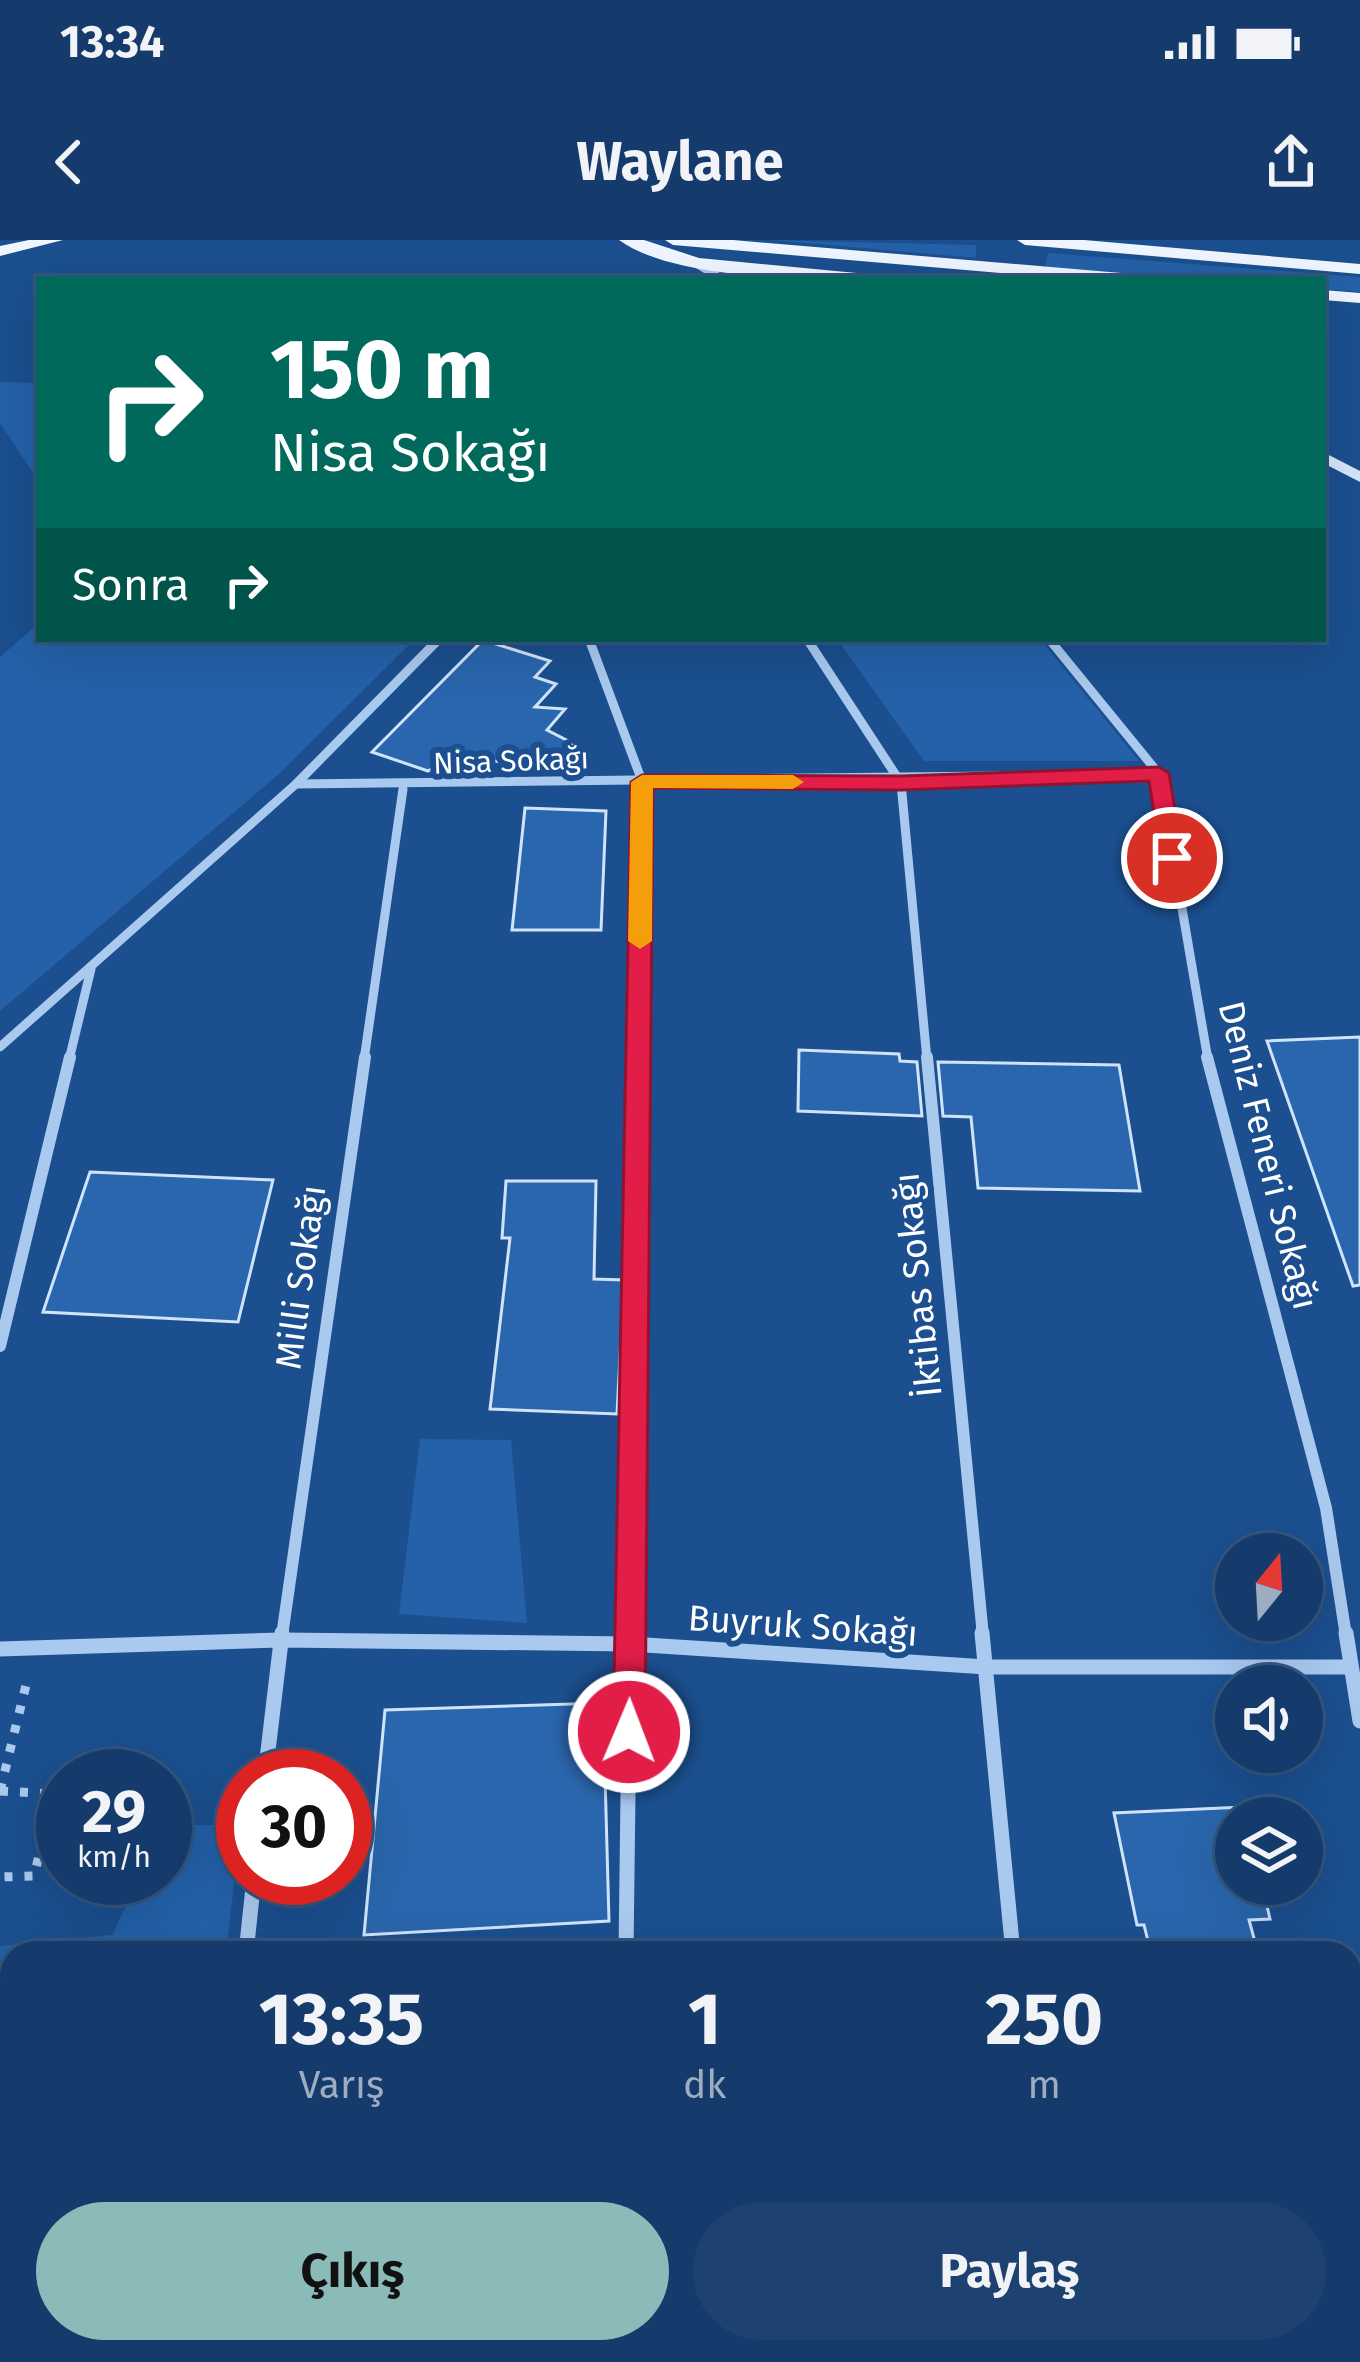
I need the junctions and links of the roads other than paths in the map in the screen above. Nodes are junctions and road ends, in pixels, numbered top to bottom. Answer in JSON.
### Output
{"nodes":[{"id":1,"x":55,"y":240,"type":"edge"},
{"id":2,"x":627,"y":240,"type":"edge"},
{"id":3,"x":673,"y":240,"type":"edge"},
{"id":4,"x":1023,"y":240,"type":"edge"},
{"id":5,"x":1225,"y":240,"type":"edge"},
{"id":6,"x":920,"y":249,"type":"edge"},
{"id":7,"x":0,"y":251,"type":"edge"},
{"id":8,"x":1360,"y":252,"type":"edge"},
{"id":9,"x":697,"y":263,"type":"junction"},
{"id":10,"x":1360,"y":269,"type":"edge"},
{"id":11,"x":992,"y":272,"type":"edge"},
{"id":12,"x":845,"y":275,"type":"junction"},
{"id":13,"x":717,"y":276,"type":"edge"},
{"id":14,"x":850,"y":276,"type":"edge"},
{"id":15,"x":862,"y":276,"type":"edge"},
{"id":16,"x":885,"y":276,"type":"edge"},
{"id":17,"x":1073,"y":276,"type":"edge"},
{"id":18,"x":1326,"y":295,"type":"edge"},
{"id":19,"x":1360,"y":298,"type":"edge"},
{"id":20,"x":1326,"y":459,"type":"edge"},
{"id":21,"x":1360,"y":477,"type":"edge"},
{"id":22,"x":436,"y":642,"type":"edge"},
{"id":23,"x":590,"y":642,"type":"edge"},
{"id":24,"x":809,"y":642,"type":"edge"},
{"id":25,"x":1051,"y":642,"type":"edge"},
{"id":26,"x":1159,"y":773,"type":"junction"},
{"id":27,"x":642,"y":782,"type":"junction"},
{"id":28,"x":901,"y":783,"type":"junction"},
{"id":29,"x":296,"y":784,"type":"junction"},
{"id":30,"x":403,"y":789,"type":"junction"},
{"id":31,"x":91,"y":968,"type":"junction"},
{"id":32,"x":0,"y":1047,"type":"edge"},
{"id":33,"x":0,"y":1346,"type":"edge"},
{"id":34,"x":280,"y":1640,"type":"junction"},
{"id":35,"x":630,"y":1644,"type":"junction"},
{"id":36,"x":0,"y":1649,"type":"edge"},
{"id":37,"x":987,"y":1667,"type":"junction"},
{"id":38,"x":1351,"y":1667,"type":"junction"},
{"id":39,"x":1360,"y":1721,"type":"edge"},
{"id":40,"x":269,"y":1749,"type":"edge"},
{"id":41,"x":251,"y":1905,"type":"edge"},
{"id":42,"x":247,"y":1941,"type":"edge"},
{"id":43,"x":626,"y":1941,"type":"edge"},
{"id":44,"x":1012,"y":1941,"type":"edge"}],
"edges":[{"from":1,"to":7,"type":"main road"},
{"from":2,"to":9,"type":"main road"},
{"from":3,"to":6,"type":"main road"},
{"from":4,"to":10,"type":"main road"},
{"from":4,"to":11,"type":"main road"},
{"from":5,"to":8,"type":"main road"},
{"from":6,"to":11,"type":"main road"},
{"from":6,"to":16,"type":"main road"},
{"from":9,"to":12,"type":"main road"},
{"from":9,"to":13,"type":"street"},
{"from":11,"to":17,"type":"main road"},
{"from":12,"to":14,"type":"main road"},
{"from":12,"to":15,"type":"main road"},
{"from":18,"to":19,"type":"main road"},
{"from":20,"to":21,"type":"main road"},
{"from":22,"to":29,"type":"street"},
{"from":23,"to":27,"type":"street"},
{"from":24,"to":28,"type":"street","name":"İktibas Sokağı"},
{"from":25,"to":26,"type":"street"},
{"from":26,"to":28,"type":"street","name":"Nisa Sokağı"},
{"from":26,"to":38,"type":"street","name":"Deniz Feneri Sokağı"},
{"from":27,"to":28,"type":"street","name":"Nisa Sokağı"},
{"from":27,"to":30,"type":"street","name":"Nisa Sokağı"},
{"from":27,"to":35,"type":"street"},
{"from":28,"to":37,"type":"street","name":"İktibas Sokağı"},
{"from":29,"to":30,"type":"street","name":"Nisa Sokağı"},
{"from":29,"to":31,"type":"street"},
{"from":30,"to":34,"type":"street","name":"Milli Sokağı"},
{"from":31,"to":32,"type":"street"},
{"from":31,"to":33,"type":"street"},
{"from":34,"to":35,"type":"street","name":"Buyruk Sokağı"},
{"from":34,"to":36,"type":"street","name":"Buyruk Sokağı"},
{"from":34,"to":40,"type":"street","name":"Milli Sokağı"},
{"from":35,"to":37,"type":"street","name":"Buyruk Sokağı"},
{"from":35,"to":43,"type":"street"},
{"from":37,"to":38,"type":"street","name":"Buyruk Sokağı"},
{"from":37,"to":44,"type":"street","name":"İktibas Sokağı"},
{"from":38,"to":39,"type":"street","name":"Deniz Feneri Sokağı"},
{"from":41,"to":42,"type":"street"}]}
